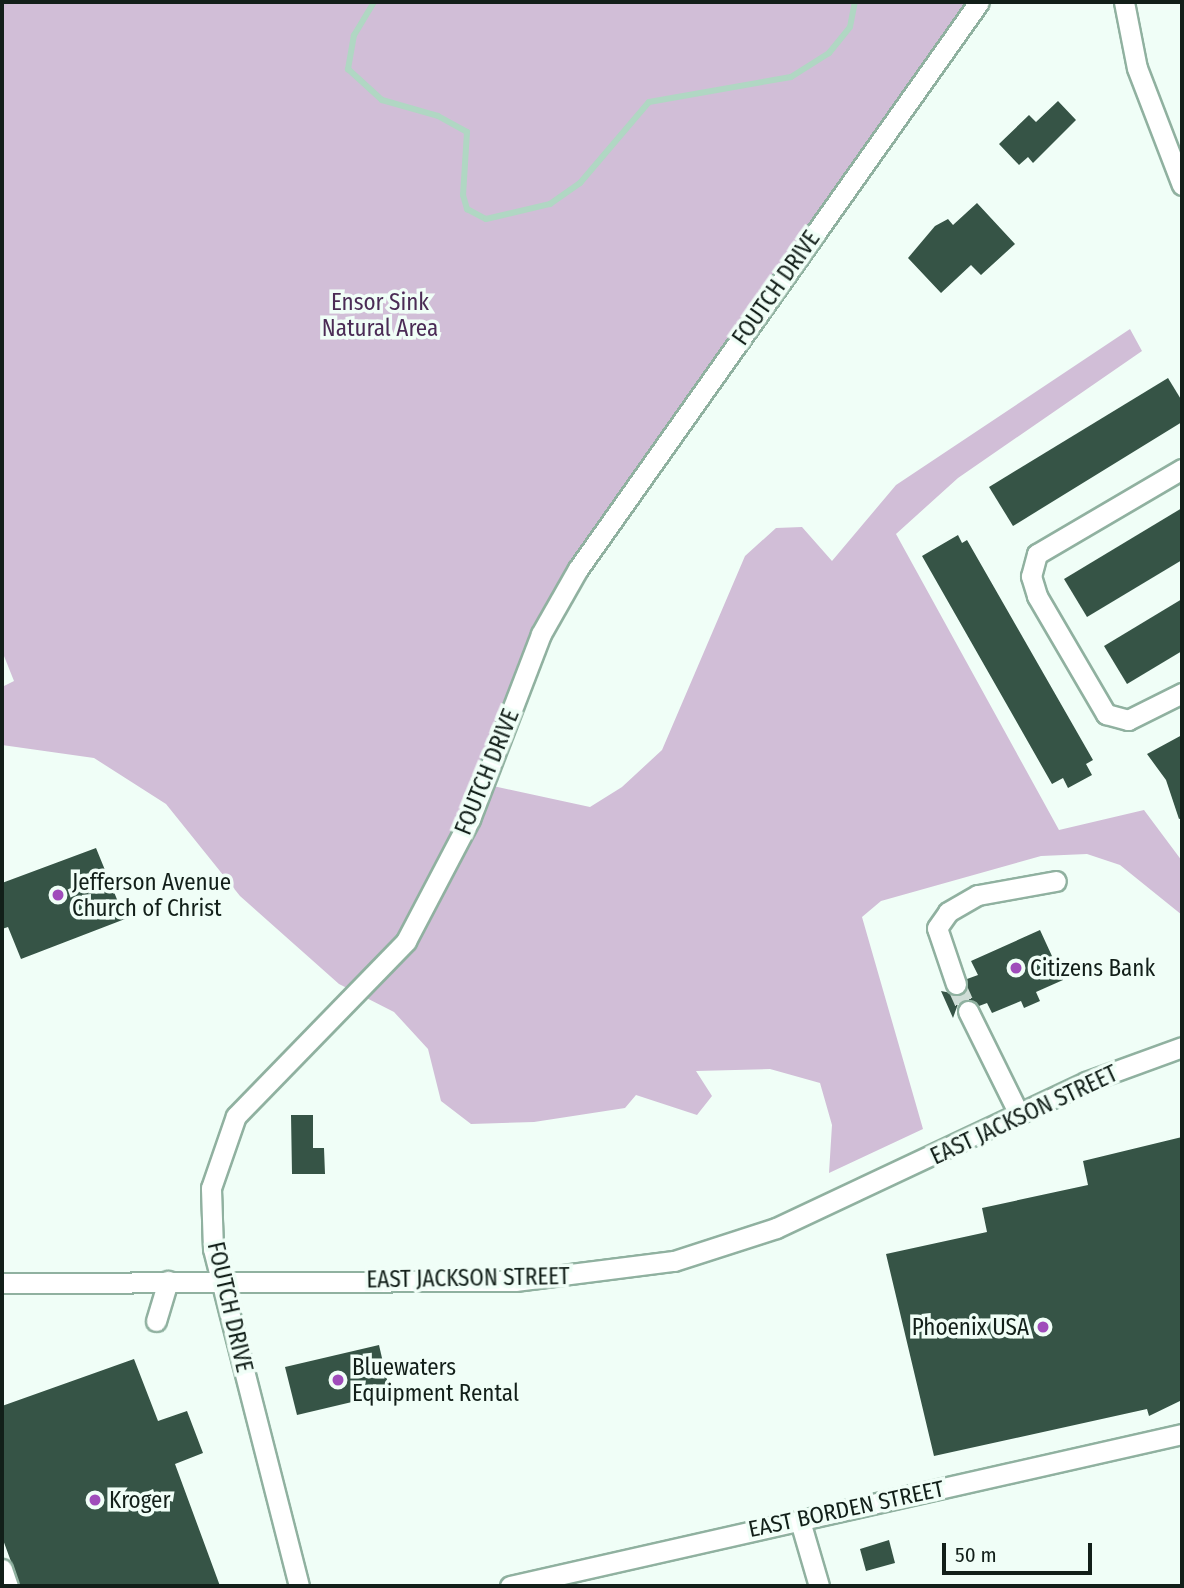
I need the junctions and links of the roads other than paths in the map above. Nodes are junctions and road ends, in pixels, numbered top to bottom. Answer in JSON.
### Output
{"nodes":[{"id":1,"x":979,"y":2,"type":"edge"},
{"id":2,"x":1124,"y":2,"type":"edge"},
{"id":3,"x":1182,"y":185,"type":"edge"},
{"id":4,"x":1182,"y":469,"type":"edge"},
{"id":5,"x":1182,"y":693,"type":"edge"},
{"id":6,"x":1056,"y":881,"type":"dead end"},
{"id":7,"x":956,"y":984,"type":"tunnel mouth"},
{"id":8,"x":968,"y":1011,"type":"tunnel mouth"},
{"id":9,"x":1182,"y":1047,"type":"edge"},
{"id":10,"x":1019,"y":1114,"type":"junction"},
{"id":11,"x":168,"y":1281,"type":"junction"},
{"id":12,"x":222,"y":1281,"type":"junction"},
{"id":13,"x":2,"y":1283,"type":"edge"},
{"id":14,"x":156,"y":1321,"type":"dead end"},
{"id":15,"x":1182,"y":1434,"type":"edge"},
{"id":16,"x":800,"y":1521,"type":"junction"},
{"id":17,"x":2,"y":1569,"type":"edge"},
{"id":18,"x":8,"y":1586,"type":"edge"},
{"id":19,"x":299,"y":1586,"type":"edge"},
{"id":20,"x":510,"y":1586,"type":"edge"},
{"id":21,"x":819,"y":1586,"type":"edge"}],
"edges":[{"from":1,"to":12,"type":"street","name":"FOUTCH DRIVE"},
{"from":2,"to":3,"type":"street"},
{"from":4,"to":5,"type":"street"},
{"from":6,"to":7,"type":"street"},
{"from":8,"to":10,"type":"street"},
{"from":9,"to":10,"type":"street","name":"EAST JACKSON STREET"},
{"from":10,"to":12,"type":"street","name":"EAST JACKSON STREET"},
{"from":11,"to":12,"type":"street","name":"EAST JACKSON STREET"},
{"from":11,"to":13,"type":"street","name":"EAST JACKSON STREET"},
{"from":11,"to":14,"type":"street"},
{"from":12,"to":19,"type":"street","name":"FOUTCH DRIVE"},
{"from":15,"to":16,"type":"street","name":"EAST BORDEN STREET"},
{"from":16,"to":20,"type":"street","name":"EAST BORDEN STREET"},
{"from":16,"to":21,"type":"street"},
{"from":17,"to":18,"type":"street"}]}
